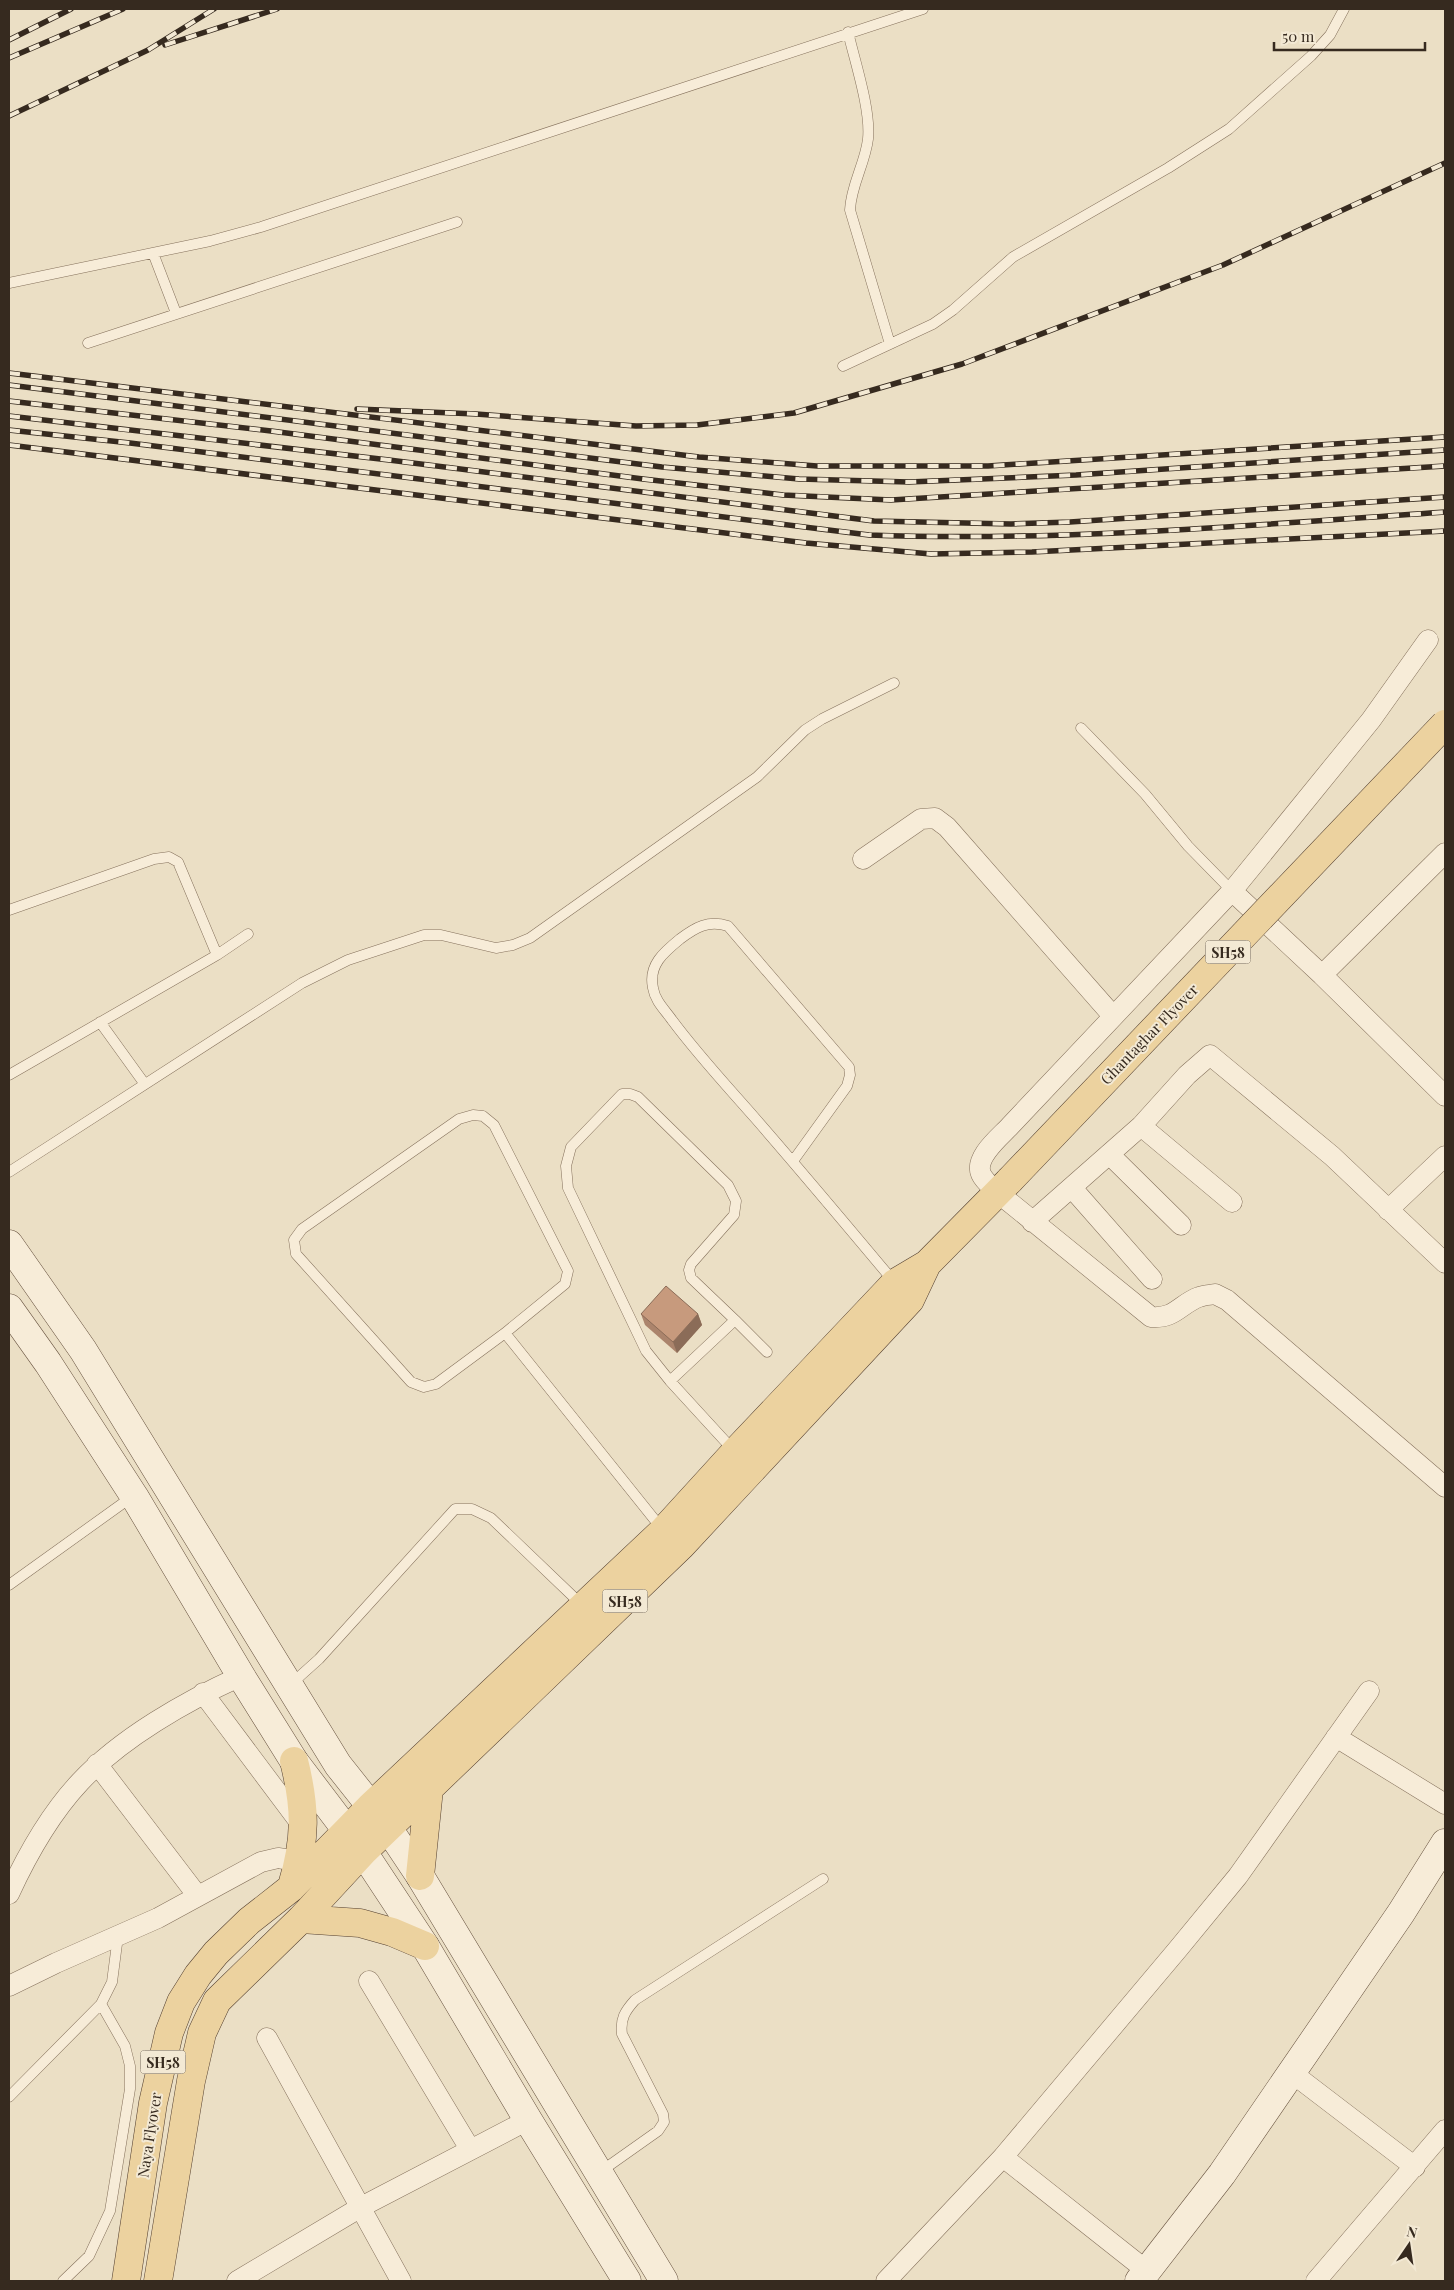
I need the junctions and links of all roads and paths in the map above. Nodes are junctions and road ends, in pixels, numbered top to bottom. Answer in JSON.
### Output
{"nodes":[{"id":1,"x":923,"y":9,"type":"edge"},
{"id":2,"x":1344,"y":9,"type":"edge"},
{"id":3,"x":848,"y":32,"type":"junction"},
{"id":4,"x":457,"y":222,"type":"dead end"},
{"id":5,"x":153,"y":253,"type":"junction"},
{"id":6,"x":9,"y":283,"type":"edge"},
{"id":7,"x":176,"y":313,"type":"junction"},
{"id":8,"x":88,"y":343,"type":"dead end"},
{"id":9,"x":890,"y":344,"type":"junction"},
{"id":10,"x":843,"y":366,"type":"dead end"},
{"id":11,"x":1428,"y":640,"type":"dead end"},
{"id":12,"x":894,"y":683,"type":"dead end"},
{"id":13,"x":1445,"y":724,"type":"edge"},
{"id":14,"x":1081,"y":728,"type":"dead end"},
{"id":15,"x":863,"y":859,"type":"dead end"},
{"id":16,"x":1441,"y":866,"type":"edge"},
{"id":17,"x":1232,"y":891,"type":"junction"},
{"id":18,"x":9,"y":910,"type":"edge"},
{"id":19,"x":248,"y":934,"type":"dead end"},
{"id":20,"x":216,"y":955,"type":"junction"},
{"id":21,"x":1322,"y":975,"type":"junction"},
{"id":22,"x":1113,"y":1016,"type":"junction"},
{"id":23,"x":100,"y":1022,"type":"junction"},
{"id":24,"x":9,"y":1074,"type":"edge"},
{"id":25,"x":144,"y":1083,"type":"junction"},
{"id":26,"x":1445,"y":1096,"type":"edge"},
{"id":27,"x":1141,"y":1126,"type":"junction"},
{"id":28,"x":1109,"y":1154,"type":"junction"},
{"id":29,"x":1445,"y":1156,"type":"edge"},
{"id":30,"x":793,"y":1161,"type":"junction"},
{"id":31,"x":9,"y":1172,"type":"edge"},
{"id":32,"x":1004,"y":1186,"type":"junction"},
{"id":33,"x":1072,"y":1188,"type":"junction"},
{"id":34,"x":1232,"y":1202,"type":"dead end"},
{"id":35,"x":1388,"y":1210,"type":"junction"},
{"id":36,"x":1032,"y":1222,"type":"junction"},
{"id":37,"x":1181,"y":1225,"type":"dead end"},
{"id":38,"x":9,"y":1244,"type":"edge"},
{"id":39,"x":1445,"y":1263,"type":"edge"},
{"id":40,"x":1152,"y":1279,"type":"dead end"},
{"id":41,"x":903,"y":1291,"type":"junction"},
{"id":42,"x":9,"y":1308,"type":"edge"},
{"id":43,"x":735,"y":1320,"type":"junction"},
{"id":44,"x":505,"y":1333,"type":"junction"},
{"id":45,"x":767,"y":1352,"type":"dead end"},
{"id":46,"x":670,"y":1381,"type":"junction"},
{"id":47,"x":743,"y":1460,"type":"junction"},
{"id":48,"x":1445,"y":1487,"type":"edge"},
{"id":49,"x":134,"y":1496,"type":"junction"},
{"id":50,"x":663,"y":1531,"type":"junction"},
{"id":51,"x":9,"y":1585,"type":"edge"},
{"id":52,"x":583,"y":1606,"type":"junction"},
{"id":53,"x":241,"y":1676,"type":"junction"},
{"id":54,"x":290,"y":1685,"type":"junction"},
{"id":55,"x":1369,"y":1691,"type":"dead end"},
{"id":56,"x":204,"y":1693,"type":"junction"},
{"id":57,"x":1336,"y":1737,"type":"junction"},
{"id":58,"x":294,"y":1761,"type":"junction"},
{"id":59,"x":97,"y":1764,"type":"junction"},
{"id":60,"x":429,"y":1790,"type":"junction"},
{"id":61,"x":1445,"y":1804,"type":"edge"},
{"id":62,"x":370,"y":1806,"type":"junction"},
{"id":63,"x":304,"y":1828,"type":"junction"},
{"id":64,"x":388,"y":1828,"type":"junction"},
{"id":65,"x":355,"y":1842,"type":"junction"},
{"id":66,"x":1445,"y":1843,"type":"edge"},
{"id":67,"x":298,"y":1861,"type":"junction"},
{"id":68,"x":420,"y":1876,"type":"junction"},
{"id":69,"x":823,"y":1879,"type":"dead end"},
{"id":70,"x":291,"y":1888,"type":"junction"},
{"id":71,"x":9,"y":1894,"type":"edge"},
{"id":72,"x":197,"y":1895,"type":"junction"},
{"id":73,"x":301,"y":1919,"type":"junction"},
{"id":74,"x":118,"y":1936,"type":"junction"},
{"id":75,"x":425,"y":1946,"type":"junction"},
{"id":76,"x":369,"y":1980,"type":"dead end"},
{"id":77,"x":9,"y":1986,"type":"edge"},
{"id":78,"x":101,"y":2004,"type":"junction"},
{"id":79,"x":267,"y":2038,"type":"dead end"},
{"id":80,"x":1292,"y":2073,"type":"junction"},
{"id":81,"x":9,"y":2097,"type":"edge"},
{"id":82,"x":528,"y":2120,"type":"junction"},
{"id":83,"x":1444,"y":2136,"type":"edge"},
{"id":84,"x":470,"y":2149,"type":"junction"},
{"id":85,"x":1003,"y":2157,"type":"junction"},
{"id":86,"x":1415,"y":2167,"type":"junction"},
{"id":87,"x":600,"y":2173,"type":"junction"},
{"id":88,"x":361,"y":2207,"type":"junction"},
{"id":89,"x":1143,"y":2276,"type":"edge"},
{"id":90,"x":63,"y":2281,"type":"edge"},
{"id":91,"x":126,"y":2281,"type":"edge"},
{"id":92,"x":158,"y":2281,"type":"edge"},
{"id":93,"x":237,"y":2281,"type":"edge"},
{"id":94,"x":401,"y":2281,"type":"edge"},
{"id":95,"x":627,"y":2281,"type":"edge"},
{"id":96,"x":664,"y":2281,"type":"edge"},
{"id":97,"x":886,"y":2281,"type":"edge"},
{"id":98,"x":1316,"y":2281,"type":"edge"}],
"edges":[{"from":1,"to":3,"type":"lane"},
{"from":2,"to":9,"type":"lane"},
{"from":3,"to":5,"type":"lane"},
{"from":3,"to":9,"type":"lane"},
{"from":4,"to":7,"type":"lane"},
{"from":5,"to":6,"type":"lane"},
{"from":5,"to":7,"type":"lane"},
{"from":7,"to":8,"type":"lane"},
{"from":9,"to":10,"type":"lane"},
{"from":11,"to":17,"type":"street"},
{"from":12,"to":25,"type":"lane"},
{"from":13,"to":32,"type":"main road","name":"Ghantaghar Flyover","number":"SH58","bridge":true},
{"from":14,"to":17,"type":"lane"},
{"from":15,"to":22,"type":"street"},
{"from":16,"to":21,"type":"street"},
{"from":17,"to":21,"type":"street"},
{"from":17,"to":22,"type":"street"},
{"from":18,"to":20,"type":"lane"},
{"from":19,"to":20,"type":"lane"},
{"from":20,"to":23,"type":"lane"},
{"from":21,"to":26,"type":"street"},
{"from":22,"to":32,"type":"street"},
{"from":23,"to":24,"type":"lane"},
{"from":23,"to":25,"type":"lane"},
{"from":25,"to":31,"type":"lane"},
{"from":27,"to":28,"type":"street"},
{"from":27,"to":34,"type":"street"},
{"from":27,"to":35,"type":"street"},
{"from":28,"to":33,"type":"street"},
{"from":28,"to":37,"type":"street"},
{"from":29,"to":35,"type":"street"},
{"from":30,"to":30,"type":"lane"},
{"from":30,"to":41,"type":"lane"},
{"from":32,"to":36,"type":"street"},
{"from":32,"to":41,"type":"main road","number":"SH58"},
{"from":33,"to":36,"type":"street"},
{"from":33,"to":40,"type":"street"},
{"from":35,"to":39,"type":"street"},
{"from":36,"to":48,"type":"street"},
{"from":38,"to":54,"type":"main road"},
{"from":41,"to":47,"type":"main road","number":"SH58"},
{"from":42,"to":49,"type":"main road"},
{"from":43,"to":45,"type":"lane"},
{"from":43,"to":46,"type":"lane"},
{"from":43,"to":46,"type":"lane"},
{"from":44,"to":44,"type":"lane"},
{"from":44,"to":50,"type":"lane"},
{"from":46,"to":47,"type":"lane"},
{"from":47,"to":50,"type":"main road","number":"SH58"},
{"from":47,"to":60,"type":"main road","number":"SH58"},
{"from":49,"to":51,"type":"lane"},
{"from":49,"to":53,"type":"main road"},
{"from":50,"to":52,"type":"main road","number":"SH58"},
{"from":52,"to":54,"type":"lane"},
{"from":52,"to":62,"type":"main road","number":"SH58"},
{"from":53,"to":56,"type":"street"},
{"from":53,"to":58,"type":"main road"},
{"from":54,"to":62,"type":"main road"},
{"from":55,"to":57,"type":"street"},
{"from":56,"to":59,"type":"street"},
{"from":56,"to":63,"type":"street"},
{"from":57,"to":61,"type":"street"},
{"from":57,"to":85,"type":"street"},
{"from":58,"to":63,"type":"main road"},
{"from":58,"to":65,"type":"main road"},
{"from":59,"to":71,"type":"street"},
{"from":59,"to":72,"type":"street"},
{"from":60,"to":64,"type":"main road","number":"SH58"},
{"from":60,"to":68,"type":"main road"},
{"from":62,"to":64,"type":"main road"},
{"from":62,"to":65,"type":"main road","number":"SH58"},
{"from":63,"to":67,"type":"main road"},
{"from":64,"to":65,"type":"main road","number":"SH58"},
{"from":64,"to":68,"type":"main road"},
{"from":65,"to":70,"type":"main road","number":"SH58"},
{"from":65,"to":73,"type":"main road","number":"SH58"},
{"from":65,"to":75,"type":"main road"},
{"from":66,"to":80,"type":"main road"},
{"from":67,"to":70,"type":"main road"},
{"from":67,"to":72,"type":"street"},
{"from":68,"to":87,"type":"main road"},
{"from":69,"to":87,"type":"lane"},
{"from":70,"to":91,"type":"main road","name":"Naya Flyover","number":"SH58"},
{"from":72,"to":74,"type":"street"},
{"from":73,"to":75,"type":"main road"},
{"from":73,"to":92,"type":"main road","number":"SH58"},
{"from":74,"to":77,"type":"street"},
{"from":74,"to":78,"type":"lane"},
{"from":75,"to":82,"type":"main road"},
{"from":76,"to":84,"type":"street"},
{"from":78,"to":81,"type":"lane"},
{"from":78,"to":90,"type":"lane"},
{"from":79,"to":88,"type":"street"},
{"from":80,"to":86,"type":"street"},
{"from":80,"to":89,"type":"main road"},
{"from":82,"to":84,"type":"street"},
{"from":82,"to":95,"type":"main road"},
{"from":83,"to":86,"type":"street"},
{"from":84,"to":88,"type":"street"},
{"from":85,"to":89,"type":"street"},
{"from":85,"to":97,"type":"street"},
{"from":86,"to":98,"type":"street"},
{"from":87,"to":96,"type":"main road"},
{"from":88,"to":93,"type":"street"},
{"from":88,"to":94,"type":"street"}]}
